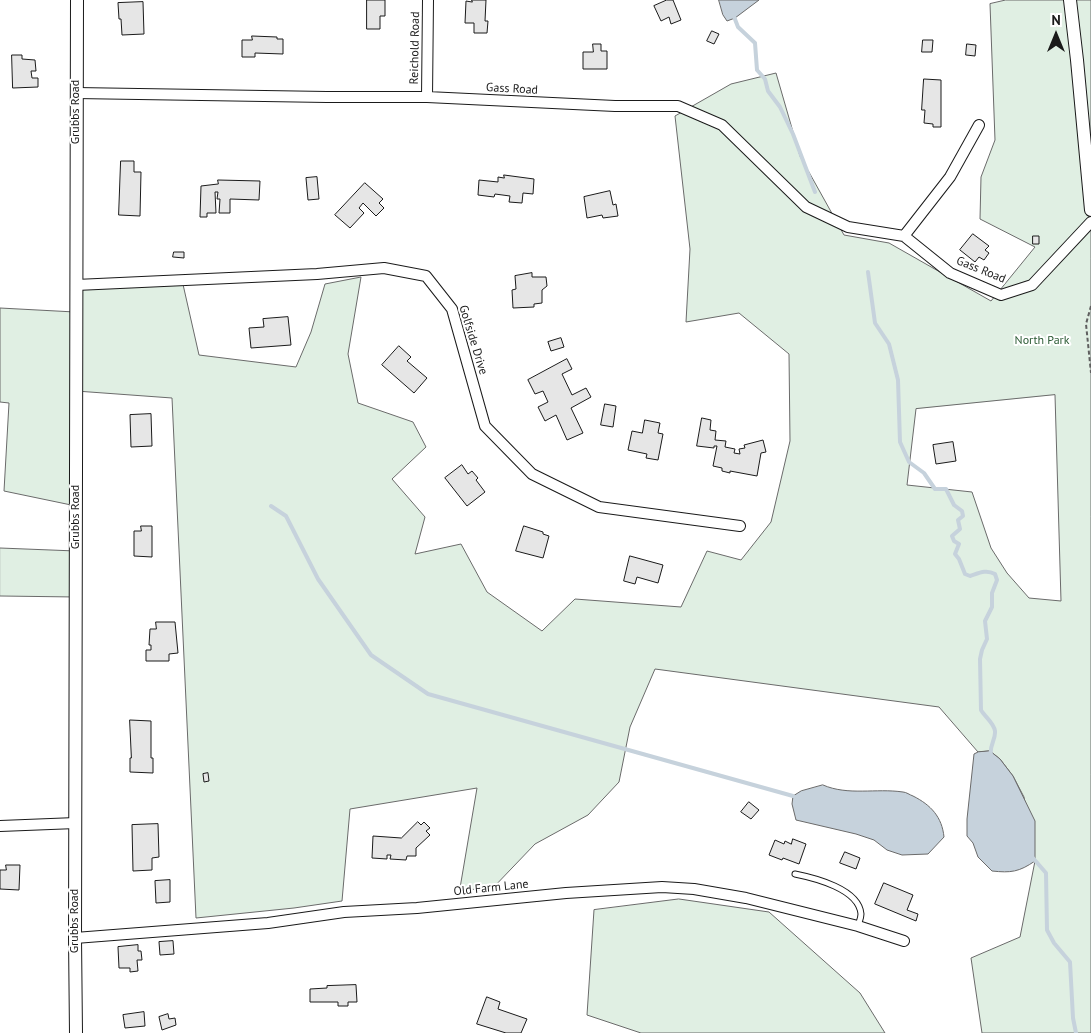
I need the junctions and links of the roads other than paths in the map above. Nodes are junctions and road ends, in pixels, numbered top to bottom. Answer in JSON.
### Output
{"nodes":[{"id":1,"x":77,"y":0,"type":"edge"},
{"id":2,"x":428,"y":0,"type":"edge"},
{"id":3,"x":1070,"y":0,"type":"edge"},
{"id":4,"x":76,"y":93,"type":"junction"},
{"id":5,"x":426,"y":97,"type":"junction"},
{"id":6,"x":979,"y":125,"type":"dead end"},
{"id":7,"x":1091,"y":210,"type":"edge"},
{"id":8,"x":1091,"y":222,"type":"edge"},
{"id":9,"x":904,"y":236,"type":"junction"},
{"id":10,"x":76,"y":285,"type":"junction"},
{"id":11,"x":740,"y":526,"type":"dead end"},
{"id":12,"x":76,"y":823,"type":"junction"},
{"id":13,"x":0,"y":826,"type":"edge"},
{"id":14,"x":796,"y":874,"type":"dead end"},
{"id":15,"x":858,"y":926,"type":"junction"},
{"id":16,"x":75,"y":938,"type":"junction"},
{"id":17,"x":904,"y":941,"type":"dead end"},
{"id":18,"x":76,"y":1033,"type":"edge"}],
"edges":[{"from":1,"to":4,"type":"street","name":"Grubbs Road"},
{"from":2,"to":5,"type":"street","name":"Reichold Road"},
{"from":3,"to":7,"type":"street"},
{"from":4,"to":5,"type":"street","name":"Gass Road"},
{"from":4,"to":10,"type":"street","name":"Grubbs Road"},
{"from":5,"to":9,"type":"street","name":"Gass Road"},
{"from":6,"to":9,"type":"street"},
{"from":8,"to":9,"type":"street","name":"Gass Road"},
{"from":10,"to":11,"type":"street","name":"Golfside Drive"},
{"from":10,"to":12,"type":"street","name":"Grubbs Road"},
{"from":12,"to":13,"type":"street"},
{"from":12,"to":16,"type":"street","name":"Grubbs Road"},
{"from":14,"to":15,"type":"lane"},
{"from":15,"to":16,"type":"street","name":"Old Farm Lane"},
{"from":15,"to":17,"type":"street","name":"Old Farm Lane"},
{"from":16,"to":18,"type":"street","name":"Grubbs Road"}]}
